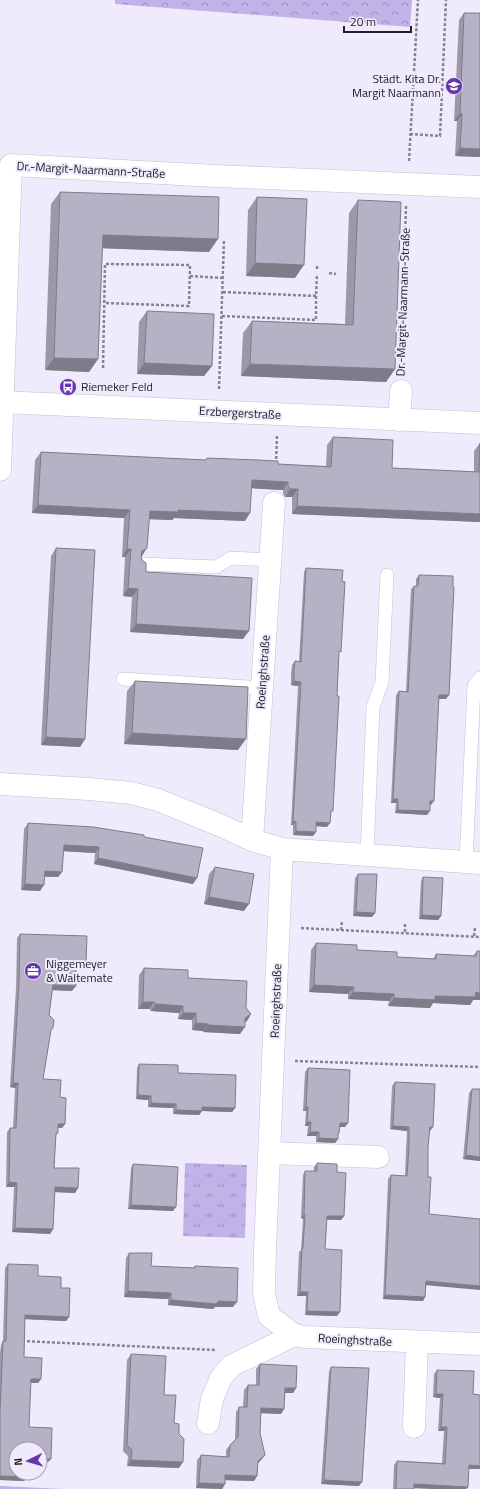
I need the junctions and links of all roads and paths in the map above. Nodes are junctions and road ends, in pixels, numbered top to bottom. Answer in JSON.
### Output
{"nodes":[{"id":1,"x":418,"y":0,"type":"edge"},
{"id":2,"x":446,"y":0,"type":"edge"},
{"id":3,"x":410,"y":134,"type":"junction"},
{"id":4,"x":408,"y":184,"type":"junction"},
{"id":5,"x":480,"y":187,"type":"edge"},
{"id":6,"x":224,"y":239,"type":"dead end"},
{"id":7,"x":317,"y":266,"type":"dead end"},
{"id":8,"x":329,"y":273,"type":"dead end"},
{"id":9,"x":336,"y":274,"type":"dead end"},
{"id":10,"x":190,"y":276,"type":"junction"},
{"id":11,"x":223,"y":278,"type":"junction"},
{"id":12,"x":223,"y":292,"type":"junction"},
{"id":13,"x":316,"y":296,"type":"junction"},
{"id":14,"x":105,"y":303,"type":"junction"},
{"id":15,"x":222,"y":316,"type":"junction"},
{"id":16,"x":104,"y":368,"type":"dead end"},
{"id":17,"x":401,"y":391,"type":"joint"},
{"id":18,"x":1,"y":402,"type":"edge"},
{"id":19,"x":219,"y":412,"type":"junction"},
{"id":20,"x":278,"y":415,"type":"junction"},
{"id":21,"x":399,"y":420,"type":"junction"},
{"id":22,"x":480,"y":423,"type":"edge"},
{"id":23,"x":0,"y":470,"type":"edge"},
{"id":24,"x":274,"y":503,"type":"joint"},
{"id":25,"x":270,"y":560,"type":"junction"},
{"id":26,"x":143,"y":564,"type":"edge"},
{"id":27,"x":387,"y":575,"type":"dead end"},
{"id":28,"x":480,"y":678,"type":"edge"},
{"id":29,"x":123,"y":679,"type":"dead end"},
{"id":30,"x":262,"y":688,"type":"junction"},
{"id":31,"x":0,"y":784,"type":"edge"},
{"id":32,"x":252,"y":840,"type":"junction"},
{"id":33,"x":282,"y":849,"type":"junction"},
{"id":34,"x":367,"y":855,"type":"junction"},
{"id":35,"x":473,"y":863,"type":"edge"},
{"id":36,"x":342,"y":921,"type":"dead end"},
{"id":37,"x":405,"y":924,"type":"dead end"},
{"id":38,"x":279,"y":927,"type":"junction"},
{"id":39,"x":474,"y":928,"type":"dead end"},
{"id":40,"x":341,"y":930,"type":"junction"},
{"id":41,"x":405,"y":932,"type":"junction"},
{"id":42,"x":474,"y":936,"type":"junction"},
{"id":43,"x":480,"y":937,"type":"edge"},
{"id":44,"x":274,"y":1060,"type":"junction"},
{"id":45,"x":480,"y":1067,"type":"edge"},
{"id":46,"x":270,"y":1153,"type":"junction"},
{"id":47,"x":378,"y":1157,"type":"dead end"},
{"id":48,"x":294,"y":1335,"type":"junction"},
{"id":49,"x":16,"y":1340,"type":"edge"},
{"id":50,"x":417,"y":1343,"type":"junction"},
{"id":51,"x":480,"y":1344,"type":"edge"},
{"id":52,"x":222,"y":1350,"type":"dead end"},
{"id":53,"x":208,"y":1423,"type":"dead end"},
{"id":54,"x":414,"y":1427,"type":"dead end"}],
"edges":[{"from":1,"to":3,"type":"path","name":"Dr.-Margit-Naarmann-Straße"},
{"from":2,"to":3,"type":"path"},
{"from":3,"to":4,"type":"path","name":"Dr.-Margit-Naarmann-Straße"},
{"from":4,"to":5,"type":"street","name":"Dr.-Margit-Naarmann-Straße"},
{"from":4,"to":17,"type":"path","name":"Dr.-Margit-Naarmann-Straße"},
{"from":4,"to":18,"type":"street","name":"Dr.-Margit-Naarmann-Straße"},
{"from":6,"to":11,"type":"path"},
{"from":7,"to":13,"type":"path"},
{"from":8,"to":9,"type":"path"},
{"from":10,"to":11,"type":"path"},
{"from":10,"to":14,"type":"path"},
{"from":10,"to":14,"type":"path"},
{"from":11,"to":12,"type":"path"},
{"from":12,"to":13,"type":"path"},
{"from":12,"to":15,"type":"path"},
{"from":13,"to":15,"type":"path"},
{"from":14,"to":16,"type":"path"},
{"from":15,"to":19,"type":"path"},
{"from":17,"to":21,"type":"street","name":"Dr.-Margit-Naarmann-Straße"},
{"from":18,"to":19,"type":"street","name":"Erzbergerstraße"},
{"from":18,"to":23,"type":"street"},
{"from":19,"to":20,"type":"street","name":"Erzbergerstraße"},
{"from":20,"to":21,"type":"street","name":"Erzbergerstraße"},
{"from":20,"to":24,"type":"path"},
{"from":21,"to":22,"type":"street","name":"Erzbergerstraße"},
{"from":24,"to":25,"type":"street","name":"Roeinghstraße"},
{"from":25,"to":26,"type":"lane"},
{"from":25,"to":30,"type":"street","name":"Roeinghstraße"},
{"from":27,"to":34,"type":"lane"},
{"from":28,"to":35,"type":"lane"},
{"from":29,"to":30,"type":"lane"},
{"from":30,"to":32,"type":"street","name":"Roeinghstraße"},
{"from":31,"to":32,"type":"street"},
{"from":32,"to":33,"type":"street"},
{"from":33,"to":34,"type":"street"},
{"from":33,"to":38,"type":"street","name":"Roeinghstraße"},
{"from":34,"to":35,"type":"street"},
{"from":36,"to":40,"type":"path"},
{"from":37,"to":41,"type":"path"},
{"from":38,"to":40,"type":"path"},
{"from":38,"to":44,"type":"street","name":"Roeinghstraße"},
{"from":39,"to":42,"type":"path"},
{"from":40,"to":41,"type":"path"},
{"from":41,"to":42,"type":"path"},
{"from":42,"to":43,"type":"path"},
{"from":44,"to":45,"type":"path"},
{"from":44,"to":46,"type":"street","name":"Roeinghstraße"},
{"from":46,"to":47,"type":"street"},
{"from":46,"to":48,"type":"street","name":"Roeinghstraße"},
{"from":48,"to":50,"type":"street","name":"Roeinghstraße"},
{"from":48,"to":53,"type":"street"},
{"from":49,"to":52,"type":"path"},
{"from":50,"to":51,"type":"street","name":"Roeinghstraße"},
{"from":50,"to":54,"type":"street"}]}
